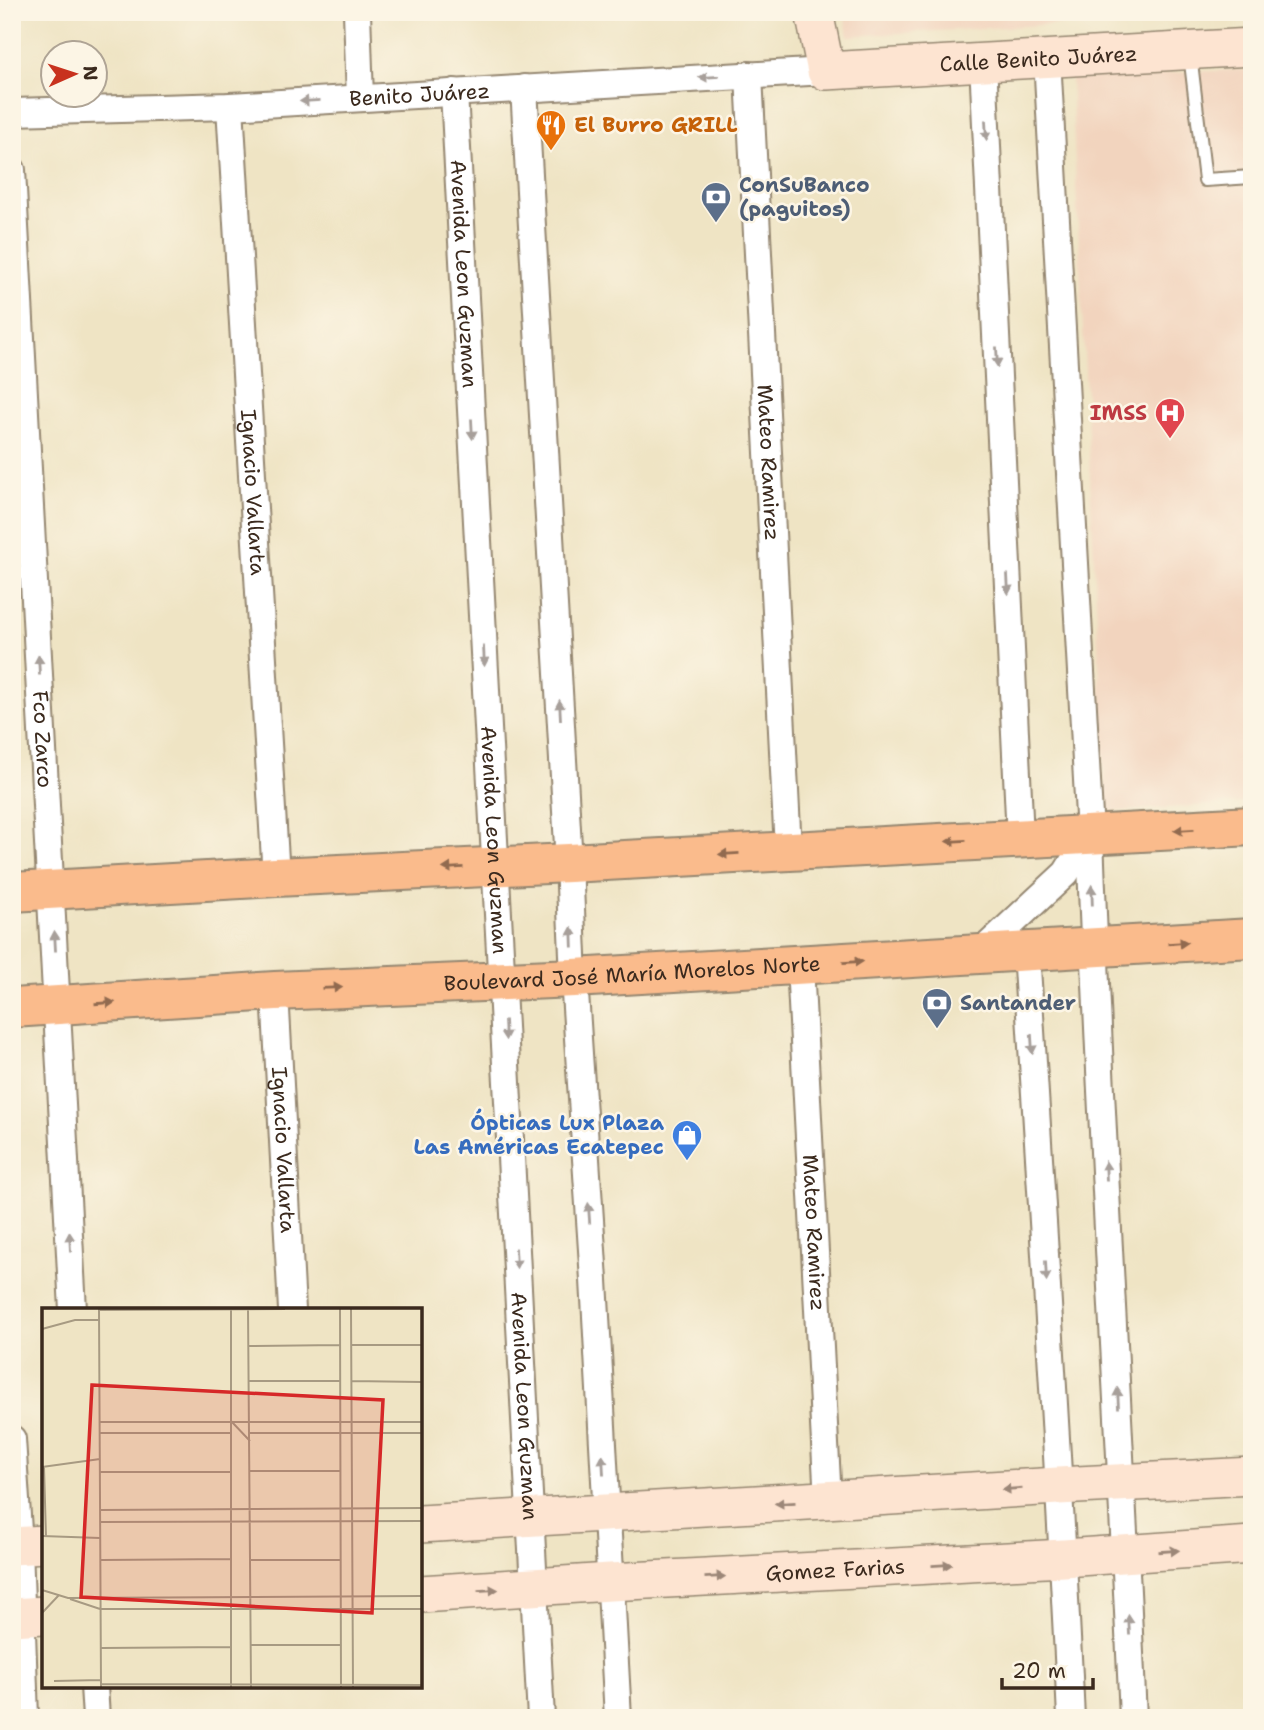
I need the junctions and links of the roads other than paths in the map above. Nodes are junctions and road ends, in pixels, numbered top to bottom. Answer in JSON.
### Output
{"nodes":[{"id":1,"x":357,"y":12,"type":"edge"},
{"id":2,"x":814,"y":12,"type":"edge"},
{"id":3,"x":1252,"y":47,"type":"edge"},
{"id":4,"x":1189,"y":50,"type":"junction"},
{"id":5,"x":1047,"y":58,"type":"junction"},
{"id":6,"x":983,"y":62,"type":"junction"},
{"id":7,"x":826,"y":71,"type":"junction"},
{"id":8,"x":749,"y":75,"type":"junction"},
{"id":9,"x":524,"y":88,"type":"junction"},
{"id":10,"x":454,"y":92,"type":"junction"},
{"id":11,"x":360,"y":98,"type":"junction"},
{"id":12,"x":230,"y":106,"type":"junction"},
{"id":13,"x":12,"y":112,"type":"edge"},
{"id":14,"x":12,"y":170,"type":"edge"},
{"id":15,"x":1252,"y":177,"type":"edge"},
{"id":16,"x":1252,"y":826,"type":"edge"},
{"id":17,"x":1090,"y":834,"type":"junction"},
{"id":18,"x":1020,"y":838,"type":"junction"},
{"id":19,"x":788,"y":850,"type":"junction"},
{"id":20,"x":569,"y":863,"type":"junction"},
{"id":21,"x":496,"y":866,"type":"junction"},
{"id":22,"x":276,"y":877,"type":"junction"},
{"id":23,"x":52,"y":891,"type":"junction"},
{"id":24,"x":12,"y":892,"type":"edge"},
{"id":25,"x":1252,"y":937,"type":"edge"},
{"id":26,"x":1094,"y":948,"type":"junction"},
{"id":27,"x":1026,"y":951,"type":"junction"},
{"id":28,"x":979,"y":954,"type":"junction"},
{"id":29,"x":800,"y":965,"type":"junction"},
{"id":30,"x":574,"y":978,"type":"junction"},
{"id":31,"x":502,"y":982,"type":"junction"},
{"id":32,"x":275,"y":990,"type":"junction"},
{"id":33,"x":58,"y":1006,"type":"junction"},
{"id":34,"x":12,"y":1008,"type":"edge"},
{"id":35,"x":74,"y":1308,"type":"edge"},
{"id":36,"x":292,"y":1308,"type":"edge"},
{"id":37,"x":12,"y":1439,"type":"edge"},
{"id":38,"x":1252,"y":1476,"type":"edge"},
{"id":39,"x":1123,"y":1484,"type":"junction"},
{"id":40,"x":1058,"y":1486,"type":"junction"},
{"id":41,"x":828,"y":1501,"type":"junction"},
{"id":42,"x":606,"y":1514,"type":"junction"},
{"id":43,"x":530,"y":1518,"type":"junction"},
{"id":44,"x":422,"y":1524,"type":"edge"},
{"id":45,"x":25,"y":1545,"type":"edge"},
{"id":46,"x":1252,"y":1545,"type":"edge"},
{"id":47,"x":1126,"y":1553,"type":"junction"},
{"id":48,"x":1064,"y":1558,"type":"junction"},
{"id":49,"x":610,"y":1582,"type":"junction"},
{"id":50,"x":534,"y":1588,"type":"junction"},
{"id":51,"x":422,"y":1594,"type":"edge"},
{"id":52,"x":26,"y":1616,"type":"edge"},
{"id":53,"x":94,"y":1688,"type":"edge"},
{"id":54,"x":25,"y":1718,"type":"edge"},
{"id":55,"x":96,"y":1718,"type":"edge"},
{"id":56,"x":541,"y":1718,"type":"edge"},
{"id":57,"x":618,"y":1718,"type":"edge"},
{"id":58,"x":1071,"y":1718,"type":"edge"},
{"id":59,"x":1133,"y":1718,"type":"edge"}],
"edges":[{"from":1,"to":11,"type":"street"},
{"from":2,"to":7,"type":"street"},
{"from":3,"to":4,"type":"street","name":"Calle Benito Juárez"},
{"from":4,"to":5,"type":"street","name":"Calle Benito Juárez"},
{"from":4,"to":15,"type":"lane"},
{"from":5,"to":6,"type":"street","name":"Calle Benito Juárez"},
{"from":5,"to":17,"type":"street"},
{"from":6,"to":7,"type":"street","name":"Calle Benito Juárez"},
{"from":6,"to":18,"type":"street","one_way":true},
{"from":7,"to":8,"type":"street","name":"Benito Juárez"},
{"from":8,"to":9,"type":"street","name":"Benito Juárez","one_way":true},
{"from":8,"to":19,"type":"street","name":"Mateo Ramirez"},
{"from":9,"to":10,"type":"street","name":"Benito Juárez"},
{"from":20,"to":9,"type":"street","one_way":true},
{"from":10,"to":11,"type":"street","name":"Benito Juárez"},
{"from":10,"to":21,"type":"street","name":"Avenida Leon Guzman","one_way":true},
{"from":11,"to":12,"type":"street","name":"Benito Juárez","one_way":true},
{"from":12,"to":13,"type":"street","name":"Benito Juárez"},
{"from":12,"to":22,"type":"street","name":"Ignacio Vallarta"},
{"from":23,"to":14,"type":"street","name":"Fco Zarco","one_way":true},
{"from":16,"to":17,"type":"main road","one_way":true},
{"from":17,"to":18,"type":"main road"},
{"from":26,"to":17,"type":"street","one_way":true},
{"from":17,"to":28,"type":"street"},
{"from":18,"to":19,"type":"main road","one_way":true},
{"from":19,"to":20,"type":"main road","one_way":true},
{"from":20,"to":21,"type":"main road"},
{"from":30,"to":20,"type":"street","one_way":true},
{"from":21,"to":22,"type":"main road","one_way":true},
{"from":21,"to":31,"type":"street","name":"Avenida Leon Guzman"},
{"from":22,"to":23,"type":"main road"},
{"from":23,"to":24,"type":"main road"},
{"from":33,"to":23,"type":"street","name":"Fco Zarco","one_way":true},
{"from":26,"to":25,"type":"main road","name":"Boulevard José María Morelos Norte","one_way":true},
{"from":26,"to":27,"type":"main road","name":"Boulevard José María Morelos Norte"},
{"from":39,"to":26,"type":"street","one_way":true},
{"from":27,"to":28,"type":"main road","name":"Boulevard José María Morelos Norte"},
{"from":27,"to":40,"type":"street","one_way":true},
{"from":29,"to":28,"type":"main road","name":"Boulevard José María Morelos Norte","one_way":true},
{"from":29,"to":30,"type":"main road","name":"Boulevard José María Morelos Norte"},
{"from":29,"to":41,"type":"street","name":"Mateo Ramirez"},
{"from":30,"to":31,"type":"main road","name":"Boulevard José María Morelos Norte"},
{"from":42,"to":30,"type":"street","one_way":true},
{"from":32,"to":31,"type":"main road","name":"Boulevard José María Morelos Norte","one_way":true},
{"from":31,"to":43,"type":"street","name":"Avenida Leon Guzman","one_way":true},
{"from":33,"to":32,"type":"main road","name":"Boulevard José María Morelos Norte","one_way":true},
{"from":32,"to":36,"type":"street","name":"Ignacio Vallarta"},
{"from":33,"to":34,"type":"main road","name":"Boulevard José María Morelos Norte"},
{"from":35,"to":33,"type":"street","name":"Fco Zarco","one_way":true},
{"from":37,"to":45,"type":"street"},
{"from":38,"to":39,"type":"street"},
{"from":39,"to":40,"type":"street"},
{"from":39,"to":47,"type":"street"},
{"from":40,"to":41,"type":"street","one_way":true},
{"from":40,"to":48,"type":"street"},
{"from":41,"to":42,"type":"street","one_way":true},
{"from":42,"to":43,"type":"street"},
{"from":42,"to":49,"type":"street"},
{"from":43,"to":44,"type":"street"},
{"from":43,"to":50,"type":"street","name":"Avenida Leon Guzman"},
{"from":45,"to":52,"type":"street"},
{"from":47,"to":46,"type":"street","name":"Gomez Farias","one_way":true},
{"from":47,"to":48,"type":"street","name":"Gomez Farias"},
{"from":59,"to":47,"type":"street","one_way":true},
{"from":49,"to":48,"type":"street","name":"Gomez Farias","one_way":true},
{"from":48,"to":58,"type":"street"},
{"from":49,"to":50,"type":"street","name":"Gomez Farias"},
{"from":49,"to":57,"type":"street"},
{"from":51,"to":50,"type":"street","name":"Gomez Farias","one_way":true},
{"from":50,"to":56,"type":"street","name":"Avenida Leon Guzman"},
{"from":52,"to":54,"type":"street"},
{"from":53,"to":55,"type":"street"}]}
